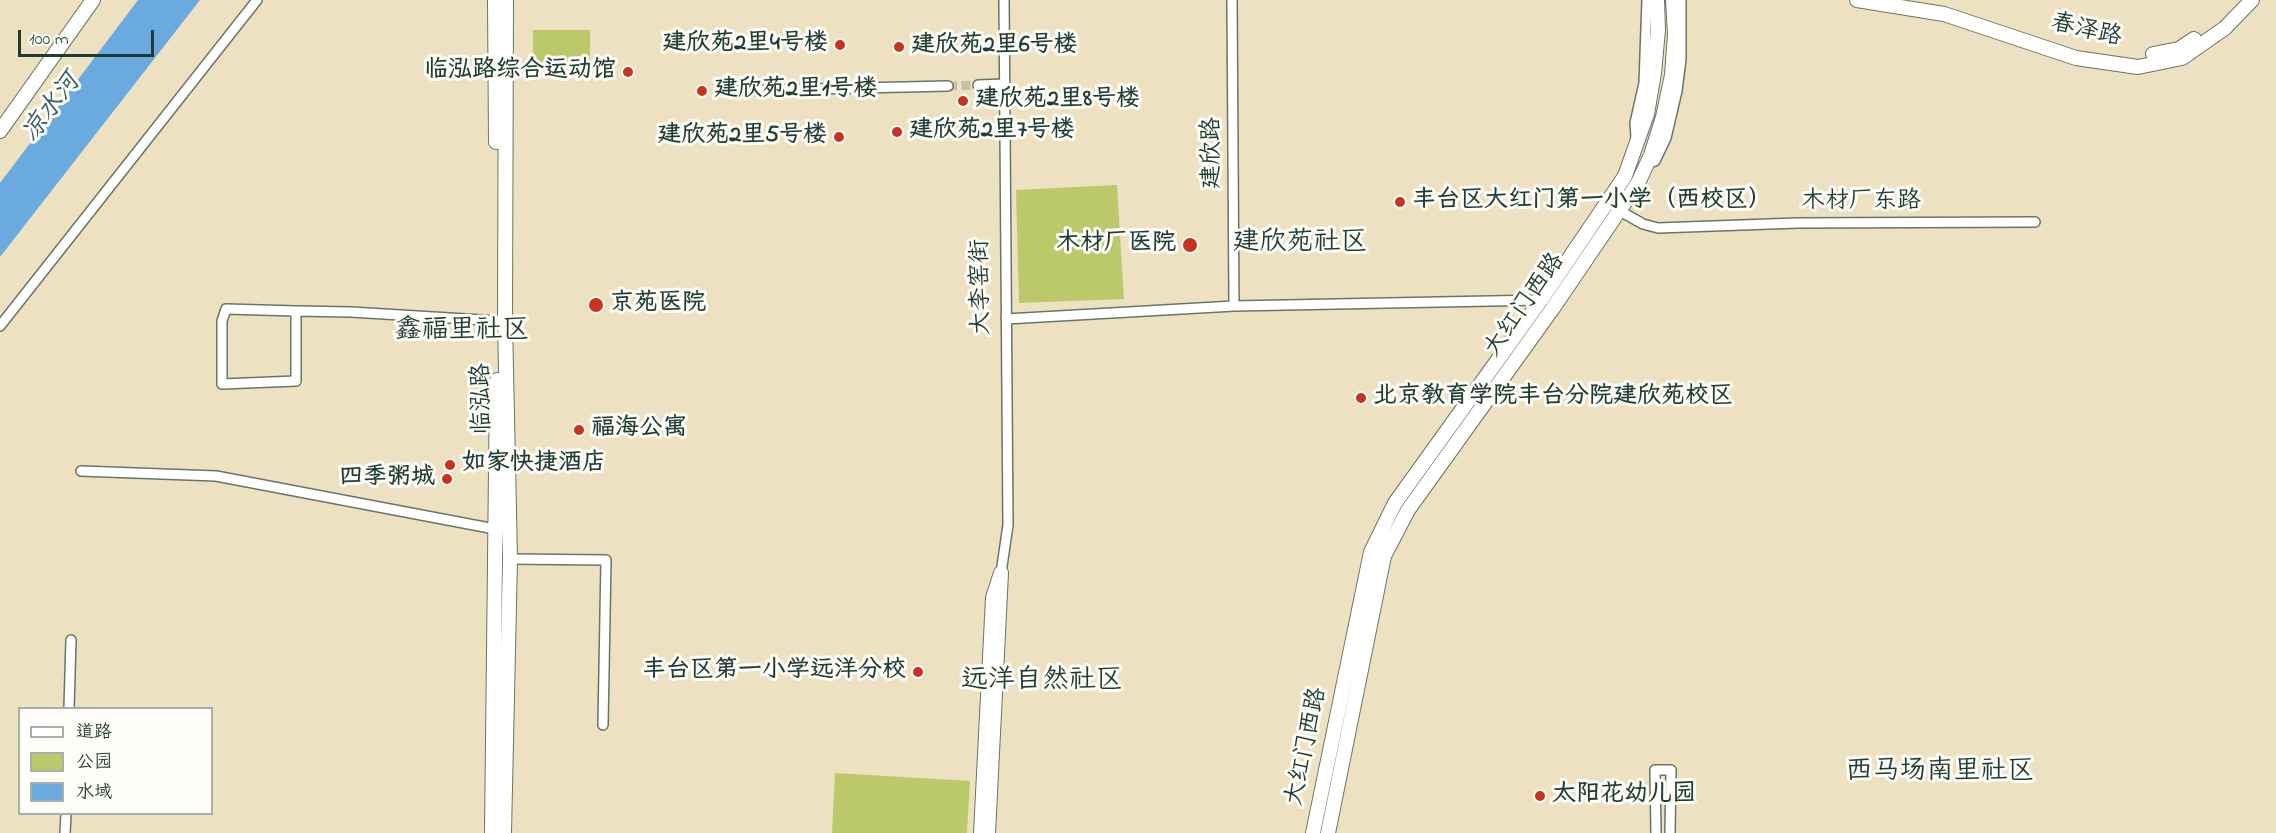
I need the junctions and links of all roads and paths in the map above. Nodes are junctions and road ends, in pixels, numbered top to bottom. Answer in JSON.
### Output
{"nodes":[{"id":1,"x":93,"y":0,"type":"edge"},
{"id":2,"x":257,"y":0,"type":"edge"},
{"id":3,"x":495,"y":0,"type":"edge"},
{"id":4,"x":506,"y":0,"type":"edge"},
{"id":5,"x":1004,"y":0,"type":"edge"},
{"id":6,"x":1232,"y":0,"type":"edge"},
{"id":7,"x":1647,"y":0,"type":"edge"},
{"id":8,"x":1658,"y":0,"type":"edge"},
{"id":9,"x":1673,"y":0,"type":"edge"},
{"id":10,"x":1682,"y":0,"type":"edge"},
{"id":11,"x":1857,"y":0,"type":"edge"},
{"id":12,"x":1901,"y":0,"type":"edge"},
{"id":13,"x":2241,"y":0,"type":"edge"},
{"id":14,"x":2252,"y":0,"type":"edge"},
{"id":15,"x":1676,"y":70,"type":"junction"},
{"id":16,"x":1003,"y":84,"type":"junction"},
{"id":17,"x":978,"y":85,"type":"tunnel mouth"},
{"id":18,"x":948,"y":86,"type":"tunnel mouth"},
{"id":19,"x":727,"y":92,"type":"dead end"},
{"id":20,"x":0,"y":131,"type":"edge"},
{"id":21,"x":1636,"y":148,"type":"junction"},
{"id":22,"x":1620,"y":211,"type":"junction"},
{"id":23,"x":2035,"y":222,"type":"dead end"},
{"id":24,"x":1541,"y":300,"type":"junction"},
{"id":25,"x":1234,"y":306,"type":"junction"},
{"id":26,"x":296,"y":311,"type":"junction"},
{"id":27,"x":1006,"y":319,"type":"junction"},
{"id":28,"x":499,"y":321,"type":"junction"},
{"id":29,"x":0,"y":326,"type":"edge"},
{"id":30,"x":81,"y":471,"type":"dead end"},
{"id":31,"x":495,"y":529,"type":"junction"},
{"id":32,"x":510,"y":559,"type":"junction"},
{"id":33,"x":1001,"y":573,"type":"junction"},
{"id":34,"x":71,"y":640,"type":"dead end"},
{"id":35,"x":69,"y":707,"type":"edge"},
{"id":36,"x":603,"y":725,"type":"dead end"},
{"id":37,"x":66,"y":815,"type":"edge"},
{"id":38,"x":65,"y":833,"type":"edge"},
{"id":39,"x":492,"y":833,"type":"edge"},
{"id":40,"x":504,"y":833,"type":"edge"},
{"id":41,"x":981,"y":833,"type":"edge"},
{"id":42,"x":988,"y":833,"type":"edge"},
{"id":43,"x":1313,"y":833,"type":"edge"},
{"id":44,"x":1328,"y":833,"type":"edge"},
{"id":45,"x":1656,"y":833,"type":"edge"},
{"id":46,"x":1670,"y":833,"type":"edge"}],
"edges":[{"from":1,"to":20,"type":"main road"},
{"from":2,"to":29,"type":"street"},
{"from":3,"to":28,"type":"main road","name":"临泓路"},
{"from":4,"to":32,"type":"main road","name":"临泓路"},
{"from":5,"to":16,"type":"street","name":"大李窑街"},
{"from":6,"to":25,"type":"street","name":"建欣路"},
{"from":7,"to":21,"type":"street"},
{"from":8,"to":21,"type":"main road","name":"大红门西路"},
{"from":9,"to":15,"type":"main road","name":"大红门西路"},
{"from":10,"to":15,"type":"street"},
{"from":11,"to":14,"type":"main road","name":"春泽路"},
{"from":12,"to":13,"type":"main road","name":"春泽路"},
{"from":15,"to":22,"type":"main road","name":"大红门西路"},
{"from":16,"to":17,"type":"street"},
{"from":16,"to":27,"type":"street","name":"大李窑街"},
{"from":18,"to":19,"type":"street"},
{"from":21,"to":24,"type":"main road","name":"大红门西路"},
{"from":22,"to":23,"type":"street","name":"木材厂东路"},
{"from":22,"to":44,"type":"main road","name":"大红门西路"},
{"from":24,"to":25,"type":"street"},
{"from":24,"to":43,"type":"main road","name":"大红门西路"},
{"from":25,"to":27,"type":"street"},
{"from":26,"to":26,"type":"street"},
{"from":26,"to":28,"type":"street"},
{"from":27,"to":33,"type":"street","name":"大李窑街"},
{"from":28,"to":31,"type":"main road","name":"临泓路"},
{"from":30,"to":31,"type":"street"},
{"from":31,"to":39,"type":"main road","name":"临泓路"},
{"from":32,"to":36,"type":"street"},
{"from":32,"to":40,"type":"main road","name":"临泓路"},
{"from":33,"to":41,"type":"main road","name":"大李窑街"},
{"from":33,"to":42,"type":"main road","name":"大李窑街"},
{"from":34,"to":35,"type":"street"},
{"from":37,"to":38,"type":"street"},
{"from":45,"to":46,"type":"street"}]}
